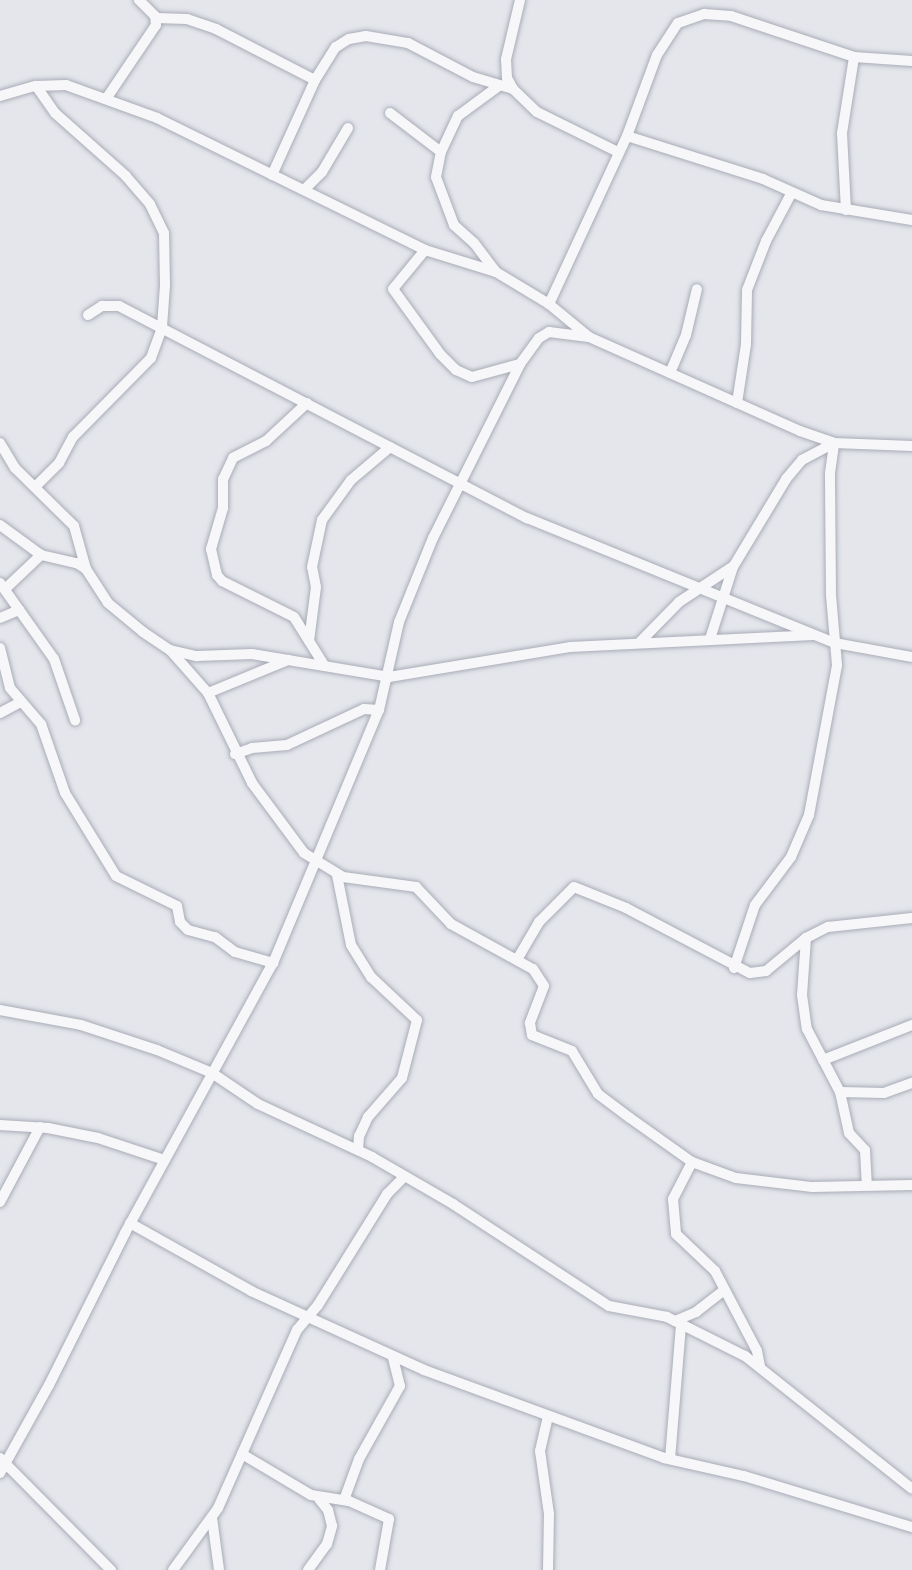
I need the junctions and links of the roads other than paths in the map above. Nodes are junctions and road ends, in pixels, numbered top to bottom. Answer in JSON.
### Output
{"nodes":[{"id":1,"x":139,"y":0,"type":"edge"},
{"id":2,"x":514,"y":0,"type":"edge"},
{"id":3,"x":520,"y":0,"type":"edge"},
{"id":4,"x":516,"y":12,"type":"junction"},
{"id":5,"x":156,"y":18,"type":"junction"},
{"id":6,"x":854,"y":57,"type":"junction"},
{"id":7,"x":912,"y":61,"type":"edge"},
{"id":8,"x":315,"y":80,"type":"junction"},
{"id":9,"x":500,"y":85,"type":"junction"},
{"id":10,"x":36,"y":86,"type":"junction"},
{"id":11,"x":513,"y":88,"type":"junction"},
{"id":12,"x":0,"y":96,"type":"edge"},
{"id":13,"x":106,"y":99,"type":"junction"},
{"id":14,"x":390,"y":113,"type":"dead end"},
{"id":15,"x":348,"y":128,"type":"dead end"},
{"id":16,"x":627,"y":136,"type":"junction"},
{"id":17,"x":441,"y":152,"type":"junction"},
{"id":18,"x":618,"y":152,"type":"junction"},
{"id":19,"x":272,"y":175,"type":"junction"},
{"id":20,"x":305,"y":189,"type":"junction"},
{"id":21,"x":791,"y":194,"type":"junction"},
{"id":22,"x":846,"y":210,"type":"junction"},
{"id":23,"x":912,"y":220,"type":"edge"},
{"id":24,"x":425,"y":250,"type":"junction"},
{"id":25,"x":496,"y":272,"type":"junction"},
{"id":26,"x":697,"y":289,"type":"dead end"},
{"id":27,"x":549,"y":304,"type":"junction"},
{"id":28,"x":88,"y":315,"type":"dead end"},
{"id":29,"x":162,"y":327,"type":"junction"},
{"id":30,"x":589,"y":337,"type":"junction"},
{"id":31,"x":520,"y":364,"type":"junction"},
{"id":32,"x":670,"y":373,"type":"junction"},
{"id":33,"x":307,"y":403,"type":"junction"},
{"id":34,"x":737,"y":403,"type":"junction"},
{"id":35,"x":0,"y":443,"type":"edge"},
{"id":36,"x":834,"y":443,"type":"junction"},
{"id":37,"x":912,"y":446,"type":"edge"},
{"id":38,"x":390,"y":447,"type":"junction"},
{"id":39,"x":460,"y":482,"type":"junction"},
{"id":40,"x":35,"y":486,"type":"junction"},
{"id":41,"x":0,"y":525,"type":"edge"},
{"id":42,"x":41,"y":555,"type":"junction"},
{"id":43,"x":733,"y":567,"type":"junction"},
{"id":44,"x":86,"y":569,"type":"junction"},
{"id":45,"x":3,"y":586,"type":"edge"},
{"id":46,"x":698,"y":589,"type":"junction"},
{"id":47,"x":722,"y":598,"type":"junction"},
{"id":48,"x":19,"y":610,"type":"junction"},
{"id":49,"x":0,"y":618,"type":"edge"},
{"id":50,"x":814,"y":635,"type":"junction"},
{"id":51,"x":710,"y":639,"type":"junction"},
{"id":52,"x":309,"y":641,"type":"junction"},
{"id":53,"x":640,"y":642,"type":"junction"},
{"id":54,"x":835,"y":643,"type":"junction"},
{"id":55,"x":0,"y":648,"type":"edge"},
{"id":56,"x":170,"y":650,"type":"junction"},
{"id":57,"x":912,"y":657,"type":"edge"},
{"id":58,"x":288,"y":660,"type":"junction"},
{"id":59,"x":324,"y":665,"type":"junction"},
{"id":60,"x":389,"y":677,"type":"junction"},
{"id":61,"x":208,"y":693,"type":"junction"},
{"id":62,"x":19,"y":703,"type":"junction"},
{"id":63,"x":379,"y":710,"type":"junction"},
{"id":64,"x":0,"y":713,"type":"edge"},
{"id":65,"x":75,"y":720,"type":"dead end"},
{"id":66,"x":235,"y":754,"type":"junction"},
{"id":67,"x":316,"y":863,"type":"junction"},
{"id":68,"x":337,"y":875,"type":"junction"},
{"id":69,"x":912,"y":918,"type":"edge"},
{"id":70,"x":806,"y":938,"type":"junction"},
{"id":71,"x":518,"y":958,"type":"junction"},
{"id":72,"x":273,"y":963,"type":"junction"},
{"id":73,"x":734,"y":968,"type":"junction"},
{"id":74,"x":0,"y":1010,"type":"edge"},
{"id":75,"x":912,"y":1025,"type":"edge"},
{"id":76,"x":823,"y":1060,"type":"junction"},
{"id":77,"x":212,"y":1073,"type":"junction"},
{"id":78,"x":912,"y":1083,"type":"edge"},
{"id":79,"x":840,"y":1092,"type":"junction"},
{"id":80,"x":0,"y":1125,"type":"edge"},
{"id":81,"x":40,"y":1127,"type":"junction"},
{"id":82,"x":358,"y":1150,"type":"junction"},
{"id":83,"x":164,"y":1160,"type":"junction"},
{"id":84,"x":692,"y":1162,"type":"junction"},
{"id":85,"x":405,"y":1177,"type":"junction"},
{"id":86,"x":867,"y":1185,"type":"junction"},
{"id":87,"x":912,"y":1185,"type":"edge"},
{"id":88,"x":0,"y":1202,"type":"edge"},
{"id":89,"x":130,"y":1223,"type":"junction"},
{"id":90,"x":723,"y":1291,"type":"junction"},
{"id":91,"x":308,"y":1317,"type":"junction"},
{"id":92,"x":678,"y":1323,"type":"junction"},
{"id":93,"x":393,"y":1358,"type":"junction"},
{"id":94,"x":760,"y":1366,"type":"junction"},
{"id":95,"x":549,"y":1416,"type":"junction"},
{"id":96,"x":242,"y":1454,"type":"junction"},
{"id":97,"x":670,"y":1459,"type":"junction"},
{"id":98,"x":2,"y":1465,"type":"edge"},
{"id":99,"x":912,"y":1489,"type":"edge"},
{"id":100,"x":320,"y":1498,"type":"junction"},
{"id":101,"x":344,"y":1500,"type":"junction"},
{"id":102,"x":212,"y":1518,"type":"junction"},
{"id":103,"x":912,"y":1527,"type":"edge"},
{"id":104,"x":175,"y":1568,"type":"edge"},
{"id":105,"x":111,"y":1570,"type":"edge"},
{"id":106,"x":188,"y":1570,"type":"edge"},
{"id":107,"x":219,"y":1570,"type":"edge"},
{"id":108,"x":308,"y":1570,"type":"edge"},
{"id":109,"x":380,"y":1570,"type":"edge"},
{"id":110,"x":548,"y":1570,"type":"edge"}],
"edges":[{"from":1,"to":5,"type":"street"},
{"from":2,"to":4,"type":"street"},
{"from":3,"to":4,"type":"street"},
{"from":4,"to":11,"type":"street"},
{"from":5,"to":8,"type":"street"},
{"from":5,"to":13,"type":"street"},
{"from":6,"to":7,"type":"street"},
{"from":6,"to":16,"type":"street"},
{"from":6,"to":22,"type":"street"},
{"from":8,"to":9,"type":"street"},
{"from":8,"to":19,"type":"street"},
{"from":9,"to":11,"type":"street"},
{"from":9,"to":17,"type":"street"},
{"from":10,"to":12,"type":"street"},
{"from":10,"to":13,"type":"street"},
{"from":10,"to":29,"type":"street"},
{"from":11,"to":18,"type":"street"},
{"from":13,"to":19,"type":"street"},
{"from":14,"to":17,"type":"street"},
{"from":15,"to":20,"type":"street"},
{"from":16,"to":18,"type":"street"},
{"from":16,"to":21,"type":"street"},
{"from":17,"to":25,"type":"street"},
{"from":18,"to":27,"type":"street"},
{"from":19,"to":20,"type":"street"},
{"from":20,"to":24,"type":"street"},
{"from":21,"to":22,"type":"street"},
{"from":21,"to":34,"type":"street"},
{"from":22,"to":23,"type":"street"},
{"from":24,"to":25,"type":"street"},
{"from":24,"to":31,"type":"street"},
{"from":25,"to":27,"type":"street"},
{"from":26,"to":32,"type":"street"},
{"from":27,"to":30,"type":"street"},
{"from":28,"to":29,"type":"street"},
{"from":29,"to":33,"type":"street"},
{"from":29,"to":40,"type":"street"},
{"from":30,"to":31,"type":"street"},
{"from":30,"to":32,"type":"street"},
{"from":31,"to":39,"type":"street"},
{"from":32,"to":34,"type":"street"},
{"from":33,"to":38,"type":"street"},
{"from":33,"to":52,"type":"street"},
{"from":34,"to":36,"type":"street"},
{"from":35,"to":40,"type":"street"},
{"from":36,"to":37,"type":"street"},
{"from":36,"to":43,"type":"street"},
{"from":36,"to":54,"type":"street"},
{"from":38,"to":39,"type":"street"},
{"from":38,"to":52,"type":"street"},
{"from":39,"to":46,"type":"street"},
{"from":39,"to":60,"type":"street"},
{"from":40,"to":44,"type":"street"},
{"from":41,"to":42,"type":"street"},
{"from":42,"to":44,"type":"street"},
{"from":42,"to":45,"type":"street"},
{"from":43,"to":46,"type":"street"},
{"from":43,"to":47,"type":"street"},
{"from":44,"to":56,"type":"street"},
{"from":45,"to":48,"type":"street"},
{"from":46,"to":47,"type":"street"},
{"from":46,"to":53,"type":"street"},
{"from":47,"to":50,"type":"street"},
{"from":47,"to":51,"type":"street"},
{"from":48,"to":49,"type":"street"},
{"from":48,"to":65,"type":"street"},
{"from":50,"to":51,"type":"street"},
{"from":50,"to":54,"type":"street"},
{"from":51,"to":53,"type":"street"},
{"from":52,"to":59,"type":"street"},
{"from":53,"to":60,"type":"street"},
{"from":54,"to":57,"type":"street"},
{"from":54,"to":73,"type":"street"},
{"from":55,"to":62,"type":"street"},
{"from":56,"to":58,"type":"street"},
{"from":56,"to":61,"type":"street"},
{"from":58,"to":59,"type":"street"},
{"from":58,"to":61,"type":"street"},
{"from":59,"to":60,"type":"street"},
{"from":60,"to":63,"type":"street"},
{"from":61,"to":66,"type":"street"},
{"from":62,"to":64,"type":"street"},
{"from":62,"to":72,"type":"street"},
{"from":63,"to":66,"type":"street"},
{"from":63,"to":67,"type":"street"},
{"from":66,"to":67,"type":"street"},
{"from":67,"to":68,"type":"street"},
{"from":67,"to":72,"type":"street"},
{"from":68,"to":71,"type":"street"},
{"from":68,"to":82,"type":"street"},
{"from":69,"to":70,"type":"street"},
{"from":70,"to":73,"type":"street"},
{"from":70,"to":76,"type":"street"},
{"from":71,"to":73,"type":"street"},
{"from":71,"to":84,"type":"street"},
{"from":72,"to":77,"type":"street"},
{"from":74,"to":77,"type":"street"},
{"from":75,"to":76,"type":"street"},
{"from":76,"to":79,"type":"street"},
{"from":77,"to":82,"type":"street"},
{"from":77,"to":83,"type":"street"},
{"from":78,"to":79,"type":"street"},
{"from":79,"to":86,"type":"street"},
{"from":80,"to":81,"type":"street"},
{"from":81,"to":83,"type":"street"},
{"from":81,"to":88,"type":"street"},
{"from":82,"to":85,"type":"street"},
{"from":83,"to":89,"type":"street"},
{"from":84,"to":86,"type":"street"},
{"from":84,"to":90,"type":"street"},
{"from":85,"to":91,"type":"street"},
{"from":85,"to":92,"type":"street"},
{"from":86,"to":87,"type":"street"},
{"from":89,"to":91,"type":"street"},
{"from":89,"to":98,"type":"street"},
{"from":90,"to":92,"type":"street"},
{"from":90,"to":94,"type":"street"},
{"from":91,"to":93,"type":"street"},
{"from":91,"to":96,"type":"street"},
{"from":92,"to":94,"type":"street"},
{"from":92,"to":97,"type":"street"},
{"from":93,"to":95,"type":"street"},
{"from":93,"to":101,"type":"street"},
{"from":94,"to":99,"type":"street"},
{"from":95,"to":97,"type":"street"},
{"from":95,"to":110,"type":"street"},
{"from":96,"to":100,"type":"street"},
{"from":96,"to":102,"type":"street"},
{"from":97,"to":103,"type":"street"},
{"from":98,"to":105,"type":"street"},
{"from":100,"to":101,"type":"street"},
{"from":100,"to":108,"type":"street"},
{"from":101,"to":109,"type":"street"},
{"from":102,"to":104,"type":"street"},
{"from":102,"to":107,"type":"street"},
{"from":104,"to":106,"type":"street"}]}
